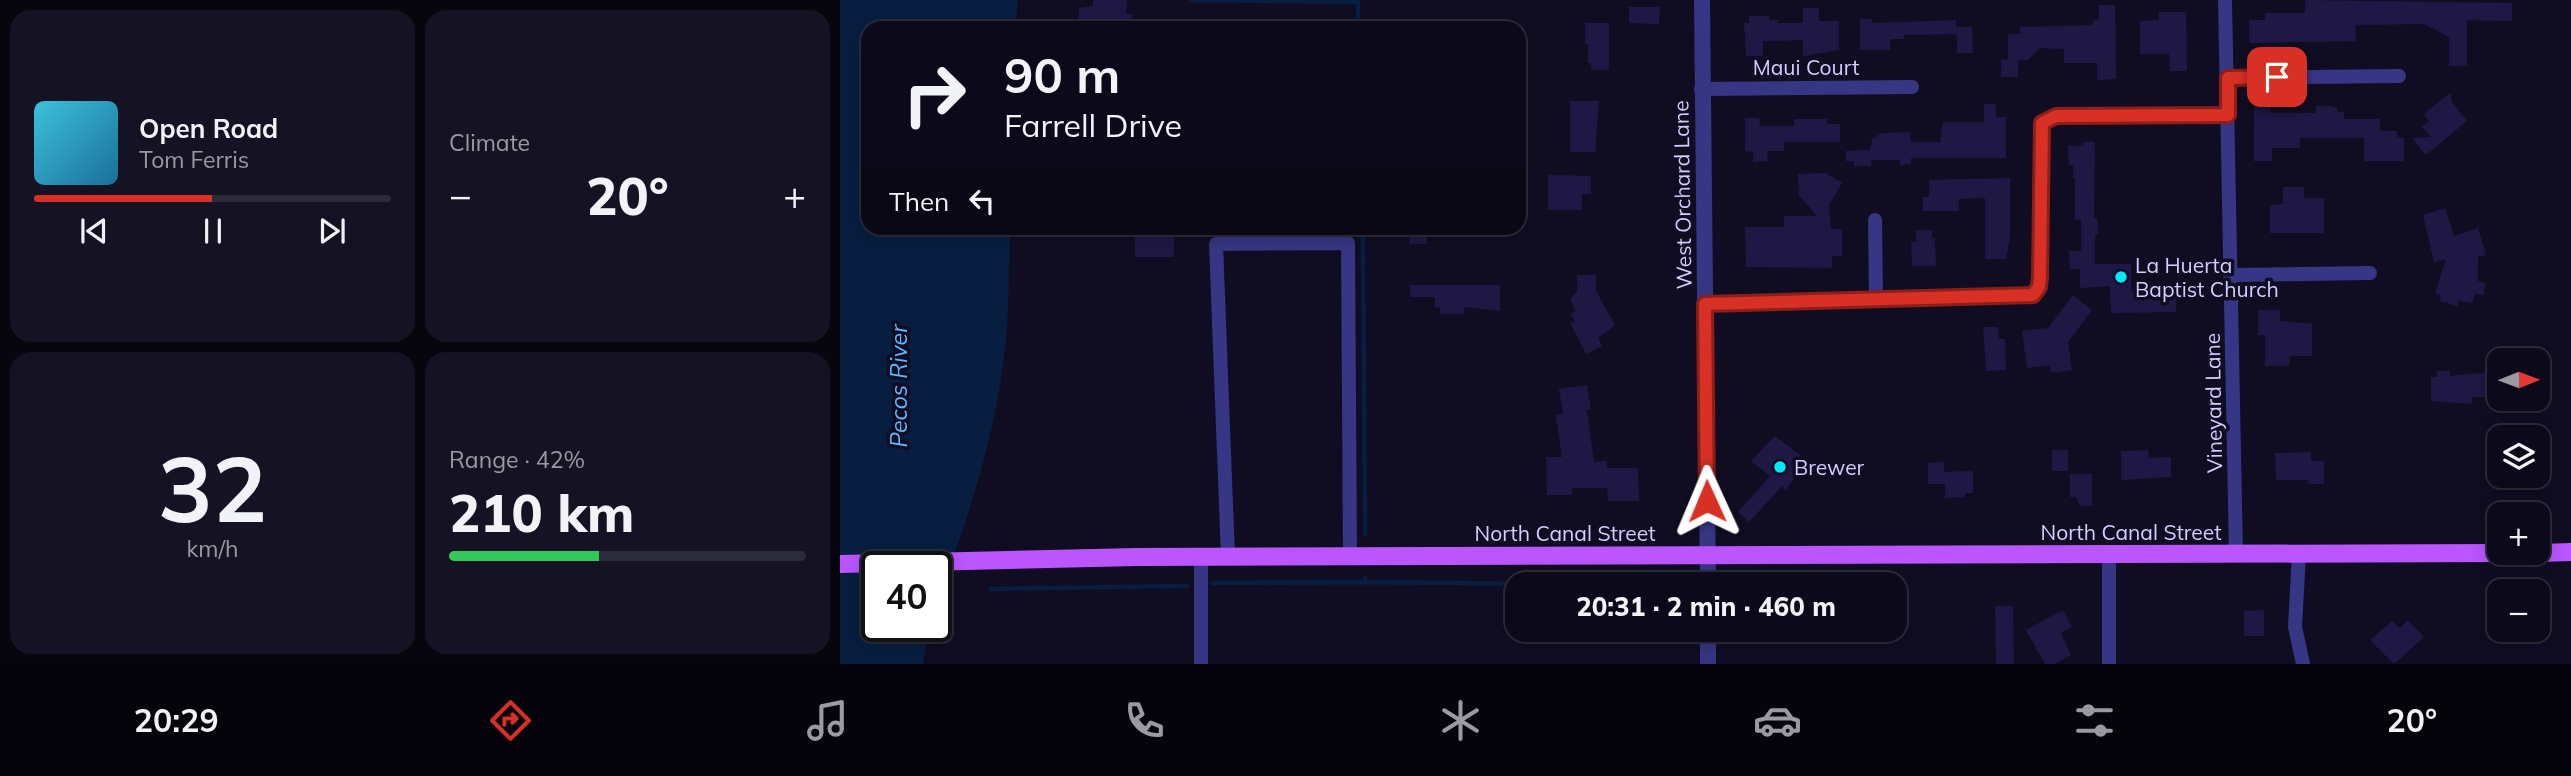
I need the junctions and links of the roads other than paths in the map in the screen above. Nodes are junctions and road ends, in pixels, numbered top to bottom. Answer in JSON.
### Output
{"nodes":[{"id":1,"x":1702,"y":0,"type":"edge"},
{"id":2,"x":2225,"y":0,"type":"edge"},
{"id":3,"x":2399,"y":76,"type":"dead end"},
{"id":4,"x":2228,"y":78,"type":"junction"},
{"id":5,"x":1912,"y":87,"type":"dead end"},
{"id":6,"x":1701,"y":89,"type":"junction"},
{"id":7,"x":2228,"y":115,"type":"junction"},
{"id":8,"x":1875,"y":220,"type":"dead end"},
{"id":9,"x":2370,"y":273,"type":"dead end"},
{"id":10,"x":2232,"y":275,"type":"junction"},
{"id":11,"x":1876,"y":299,"type":"junction"},
{"id":12,"x":1705,"y":304,"type":"junction"},
{"id":13,"x":2550,"y":552,"type":"edge"},
{"id":14,"x":2571,"y":552,"type":"edge"},
{"id":15,"x":2487,"y":553,"type":"edge"},
{"id":16,"x":2236,"y":554,"type":"junction"},
{"id":17,"x":2299,"y":554,"type":"junction"},
{"id":18,"x":2109,"y":555,"type":"junction"},
{"id":19,"x":1350,"y":556,"type":"junction"},
{"id":20,"x":1707,"y":556,"type":"junction"},
{"id":21,"x":1201,"y":557,"type":"junction"},
{"id":22,"x":1228,"y":557,"type":"junction"},
{"id":23,"x":840,"y":564,"type":"edge"},
{"id":24,"x":1708,"y":572,"type":"edge"},
{"id":25,"x":1708,"y":642,"type":"edge"},
{"id":26,"x":1201,"y":664,"type":"edge"},
{"id":27,"x":1708,"y":664,"type":"edge"},
{"id":28,"x":2109,"y":664,"type":"edge"},
{"id":29,"x":2302,"y":664,"type":"edge"}],
"edges":[{"from":1,"to":6,"type":"street","name":"West Orchard Lane"},
{"from":2,"to":4,"type":"street","name":"Vineyard Lane"},
{"from":3,"to":4,"type":"street"},
{"from":4,"to":7,"type":"street","name":"Vineyard Lane"},
{"from":5,"to":6,"type":"street","name":"Maui Court"},
{"from":6,"to":12,"type":"street","name":"West Orchard Lane"},
{"from":7,"to":10,"type":"street","name":"Vineyard Lane"},
{"from":7,"to":11,"type":"street"},
{"from":8,"to":11,"type":"street"},
{"from":9,"to":10,"type":"street"},
{"from":10,"to":16,"type":"street","name":"Vineyard Lane"},
{"from":11,"to":12,"type":"street"},
{"from":12,"to":20,"type":"street","name":"West Orchard Lane"},
{"from":13,"to":14,"type":"main road"},
{"from":15,"to":17,"type":"main road","name":"North Canal Street"},
{"from":16,"to":17,"type":"main road","name":"North Canal Street"},
{"from":16,"to":18,"type":"main road","name":"North Canal Street"},
{"from":17,"to":29,"type":"street"},
{"from":18,"to":20,"type":"main road","name":"North Canal Street"},
{"from":18,"to":28,"type":"street"},
{"from":19,"to":20,"type":"main road","name":"North Canal Street"},
{"from":19,"to":22,"type":"main road","name":"North Canal Street"},
{"from":19,"to":22,"type":"street"},
{"from":20,"to":24,"type":"street","name":"West Orchard Lane"},
{"from":21,"to":22,"type":"main road","name":"North Canal Street"},
{"from":21,"to":23,"type":"main road","name":"North Canal Street"},
{"from":21,"to":26,"type":"street"},
{"from":25,"to":27,"type":"street"}]}
